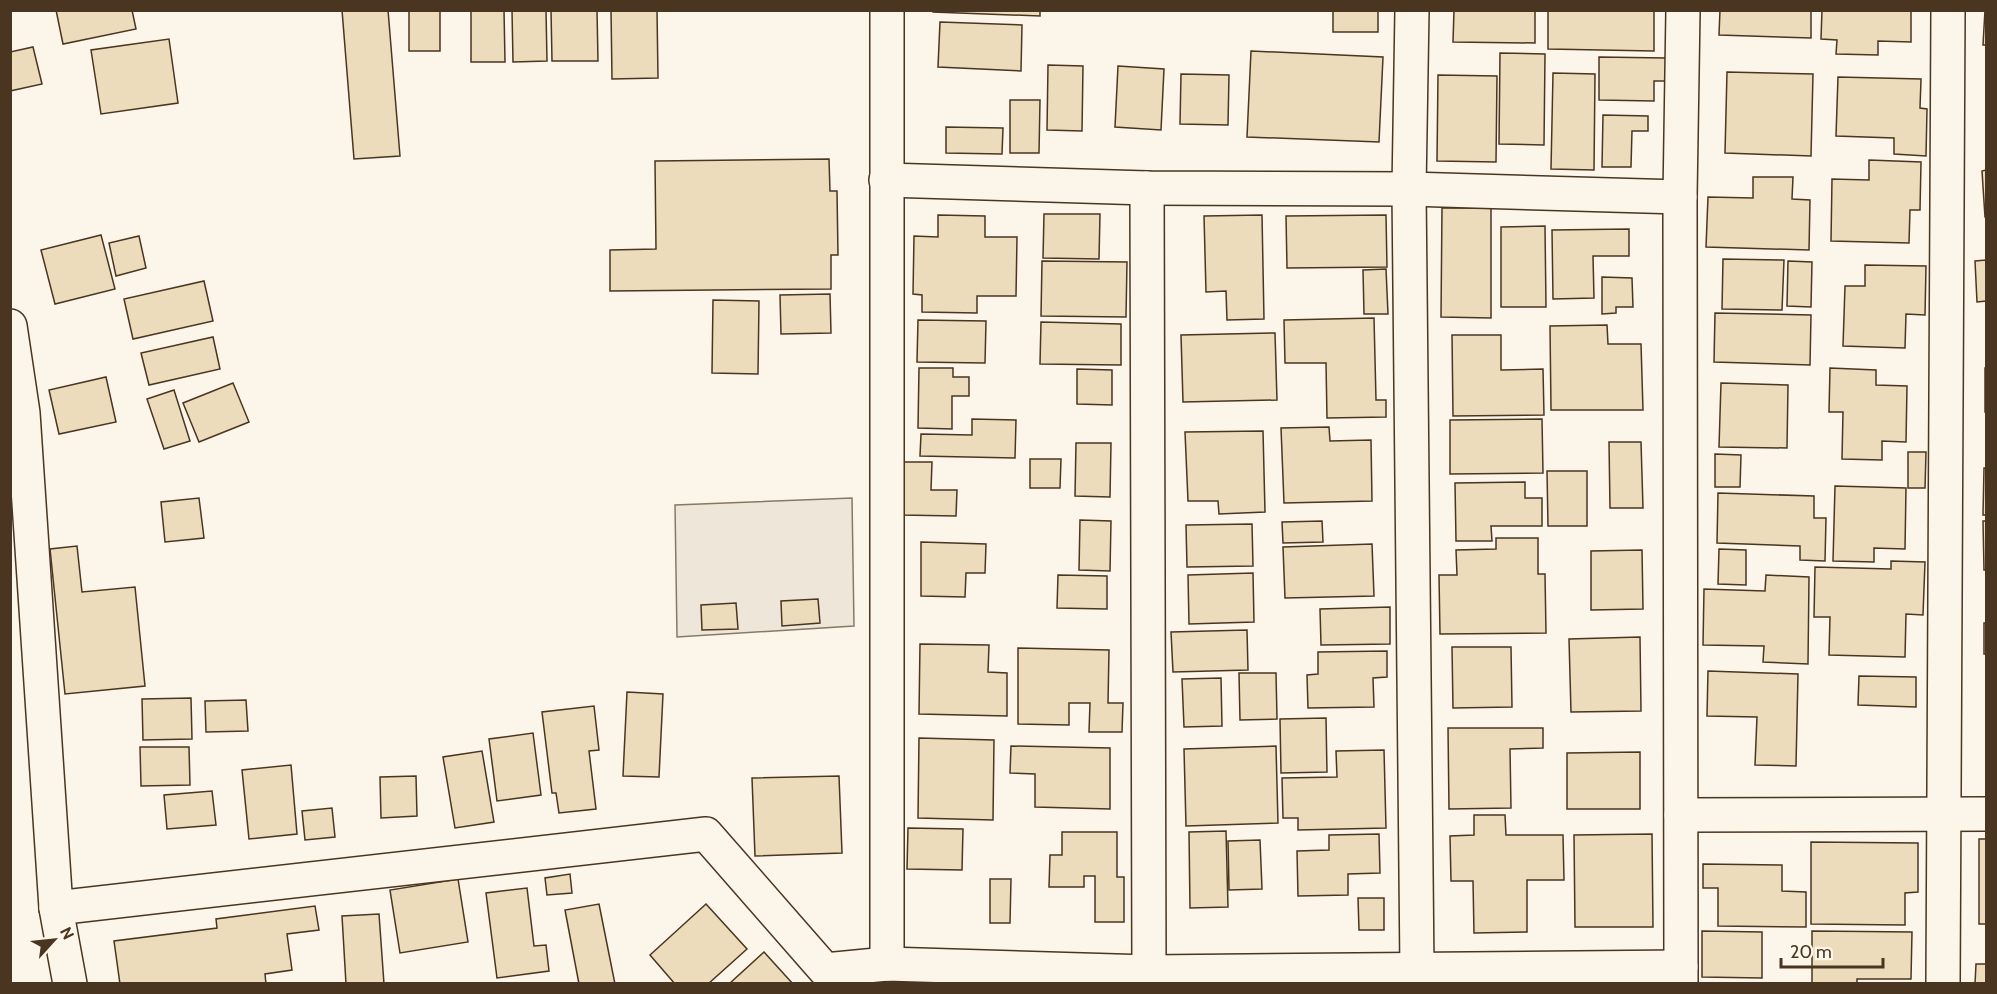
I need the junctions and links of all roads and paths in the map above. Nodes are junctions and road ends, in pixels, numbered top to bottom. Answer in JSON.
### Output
{"nodes":[{"id":1,"x":887,"y":10,"type":"edge"},
{"id":2,"x":1412,"y":10,"type":"edge"},
{"id":3,"x":1683,"y":10,"type":"edge"},
{"id":4,"x":1948,"y":10,"type":"edge"},
{"id":5,"x":886,"y":180,"type":"junction"},
{"id":6,"x":1147,"y":188,"type":"junction"},
{"id":7,"x":1409,"y":189,"type":"junction"},
{"id":8,"x":1680,"y":197,"type":"junction"},
{"id":9,"x":10,"y":326,"type":"edge"},
{"id":10,"x":1681,"y":814,"type":"junction"},
{"id":11,"x":1946,"y":814,"type":"junction"},
{"id":12,"x":1986,"y":814,"type":"edge"},
{"id":13,"x":56,"y":908,"type":"junction"},
{"id":14,"x":886,"y":964,"type":"junction"},
{"id":15,"x":1417,"y":969,"type":"junction"},
{"id":16,"x":1149,"y":972,"type":"junction"},
{"id":17,"x":1681,"y":975,"type":"edge"},
{"id":18,"x":70,"y":984,"type":"edge"},
{"id":19,"x":1943,"y":984,"type":"edge"}],
"edges":[{"from":1,"to":5,"type":"street"},
{"from":2,"to":7,"type":"street"},
{"from":3,"to":8,"type":"street"},
{"from":4,"to":11,"type":"street"},
{"from":5,"to":6,"type":"street"},
{"from":5,"to":14,"type":"street"},
{"from":6,"to":7,"type":"street"},
{"from":6,"to":16,"type":"street"},
{"from":7,"to":8,"type":"street"},
{"from":7,"to":15,"type":"street"},
{"from":8,"to":10,"type":"street"},
{"from":9,"to":13,"type":"street"},
{"from":10,"to":11,"type":"street"},
{"from":10,"to":17,"type":"street"},
{"from":11,"to":12,"type":"street"},
{"from":11,"to":19,"type":"street"},
{"from":13,"to":14,"type":"street"},
{"from":13,"to":18,"type":"street"},
{"from":14,"to":16,"type":"street"},
{"from":15,"to":16,"type":"street"},
{"from":15,"to":17,"type":"street"}]}
